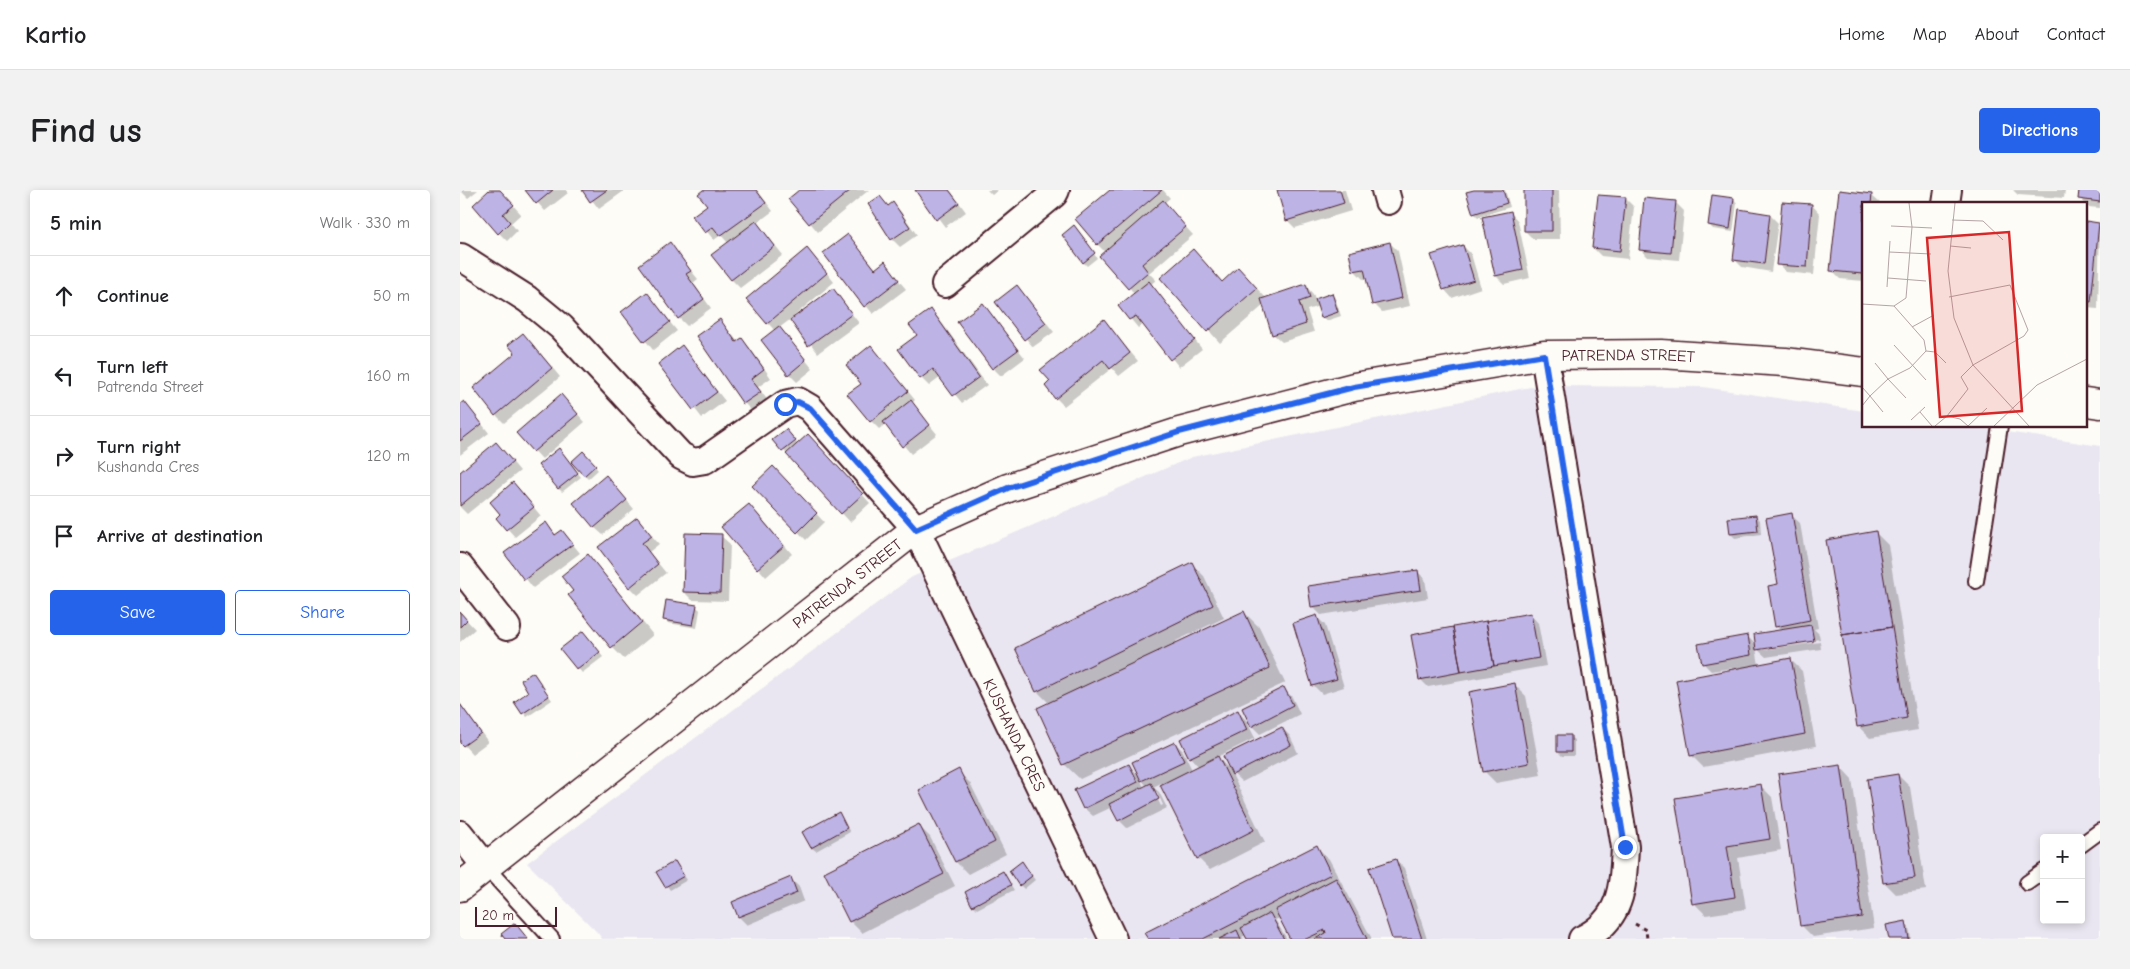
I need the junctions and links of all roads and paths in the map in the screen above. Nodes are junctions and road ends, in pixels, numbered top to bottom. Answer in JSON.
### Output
{"nodes":[{"id":1,"x":1056,"y":190,"type":"edge"},
{"id":2,"x":460,"y":258,"type":"edge"},
{"id":3,"x":945,"y":284,"type":"dead end"},
{"id":4,"x":1544,"y":355,"type":"junction"},
{"id":5,"x":1862,"y":372,"type":"edge"},
{"id":6,"x":2000,"y":428,"type":"edge"},
{"id":7,"x":916,"y":529,"type":"junction"},
{"id":8,"x":460,"y":567,"type":"edge"},
{"id":9,"x":1976,"y":582,"type":"dead end"},
{"id":10,"x":508,"y":627,"type":"dead end"},
{"id":11,"x":2100,"y":831,"type":"edge"},
{"id":12,"x":460,"y":834,"type":"edge"},
{"id":13,"x":2085,"y":842,"type":"edge"},
{"id":14,"x":486,"y":867,"type":"junction"},
{"id":15,"x":2040,"y":874,"type":"edge"},
{"id":16,"x":2027,"y":883,"type":"dead end"},
{"id":17,"x":460,"y":886,"type":"edge"},
{"id":18,"x":552,"y":939,"type":"edge"},
{"id":19,"x":1113,"y":939,"type":"edge"},
{"id":20,"x":1582,"y":939,"type":"edge"}],
"edges":[{"from":1,"to":3,"type":"street"},
{"from":2,"to":7,"type":"street","name":"KUSHANDA CRES"},
{"from":4,"to":5,"type":"street","name":"PATRENDA STREET"},
{"from":4,"to":7,"type":"street","name":"PATRENDA STREET"},
{"from":4,"to":20,"type":"street"},
{"from":6,"to":9,"type":"lane"},
{"from":7,"to":14,"type":"street","name":"PATRENDA STREET"},
{"from":7,"to":19,"type":"street","name":"KUSHANDA CRES"},
{"from":8,"to":10,"type":"street"},
{"from":11,"to":13,"type":"lane"},
{"from":12,"to":14,"type":"street"},
{"from":14,"to":17,"type":"street","name":"PATRENDA STREET"},
{"from":14,"to":18,"type":"lane"},
{"from":15,"to":16,"type":"lane"}]}
